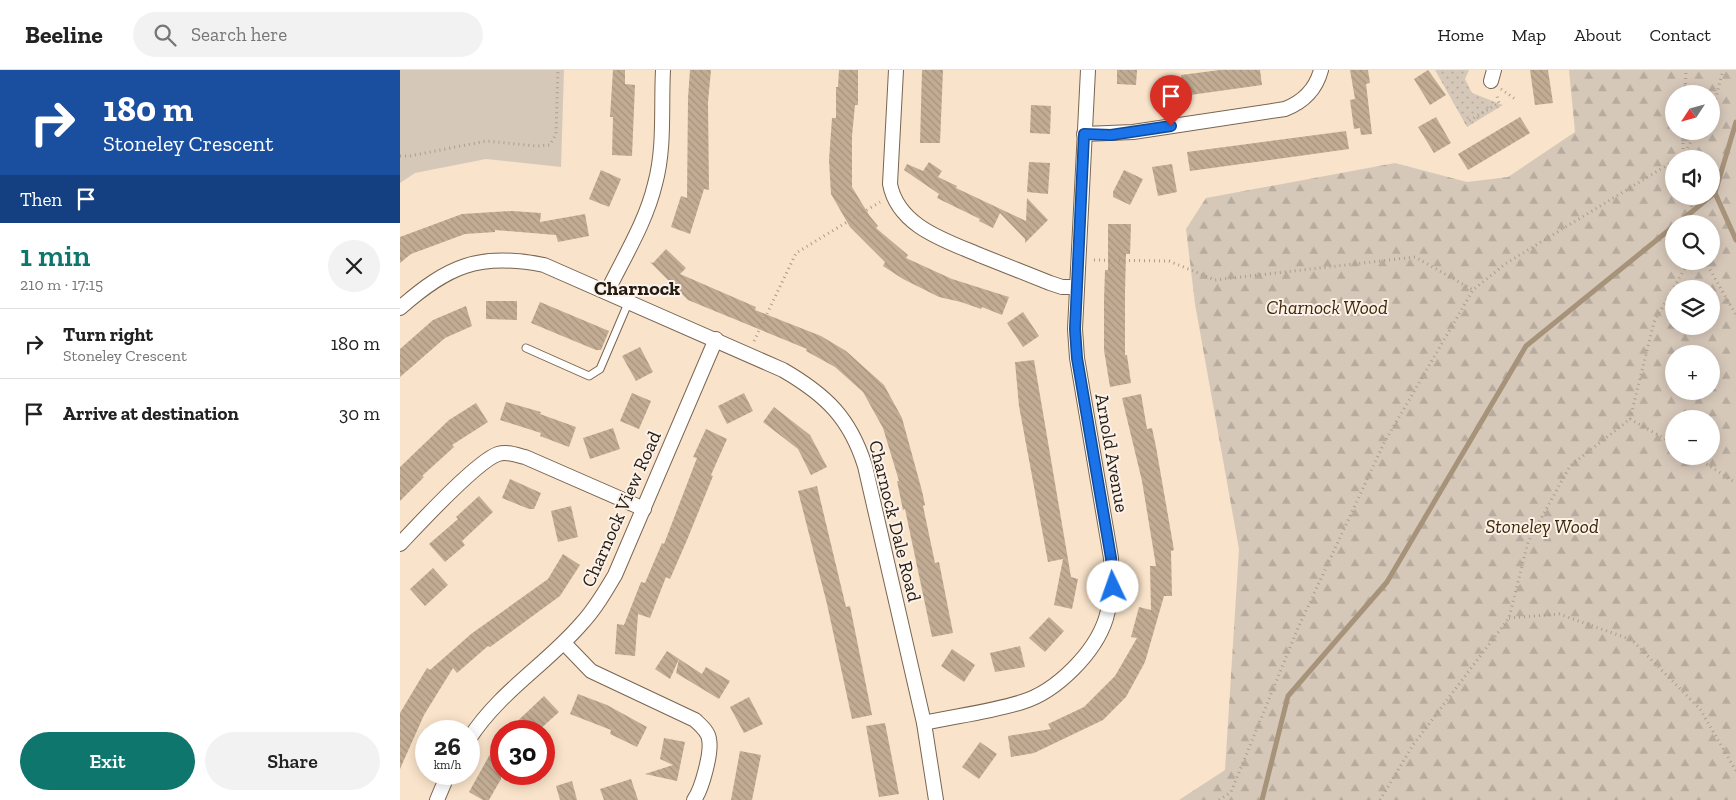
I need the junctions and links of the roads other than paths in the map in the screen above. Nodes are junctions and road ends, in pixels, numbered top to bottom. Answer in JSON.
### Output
{"nodes":[{"id":1,"x":663,"y":70,"type":"edge"},
{"id":2,"x":896,"y":70,"type":"edge"},
{"id":3,"x":1088,"y":70,"type":"edge"},
{"id":4,"x":1321,"y":70,"type":"edge"},
{"id":5,"x":1084,"y":134,"type":"junction"},
{"id":6,"x":1077,"y":287,"type":"junction"},
{"id":7,"x":607,"y":292,"type":"junction"},
{"id":8,"x":629,"y":302,"type":"junction"},
{"id":9,"x":400,"y":308,"type":"edge"},
{"id":10,"x":716,"y":339,"type":"junction"},
{"id":11,"x":526,"y":348,"type":"dead end"},
{"id":12,"x":644,"y":509,"type":"junction"},
{"id":13,"x":400,"y":544,"type":"edge"},
{"id":14,"x":564,"y":642,"type":"junction"},
{"id":15,"x":924,"y":723,"type":"junction"},
{"id":16,"x":480,"y":725,"type":"edge"},
{"id":17,"x":443,"y":785,"type":"edge"},
{"id":18,"x":437,"y":800,"type":"edge"},
{"id":19,"x":694,"y":800,"type":"edge"},
{"id":20,"x":936,"y":800,"type":"edge"}],
"edges":[{"from":1,"to":7,"type":"street"},
{"from":2,"to":6,"type":"street"},
{"from":3,"to":5,"type":"street","name":"Arnold Avenue"},
{"from":4,"to":5,"type":"street"},
{"from":5,"to":6,"type":"street","name":"Arnold Avenue"},
{"from":6,"to":15,"type":"street","name":"Arnold Avenue"},
{"from":7,"to":8,"type":"street","name":"Charnock Dale Road"},
{"from":7,"to":9,"type":"street","name":"Charnock Dale Road"},
{"from":8,"to":10,"type":"street","name":"Charnock Dale Road"},
{"from":8,"to":11,"type":"lane"},
{"from":10,"to":12,"type":"street","name":"Charnock View Road"},
{"from":10,"to":15,"type":"street","name":"Charnock Dale Road"},
{"from":12,"to":13,"type":"street"},
{"from":12,"to":14,"type":"street","name":"Charnock View Road"},
{"from":14,"to":16,"type":"street","name":"Charnock View Road"},
{"from":14,"to":19,"type":"street"},
{"from":15,"to":20,"type":"street","name":"Charnock Dale Road"},
{"from":17,"to":18,"type":"street"}]}
